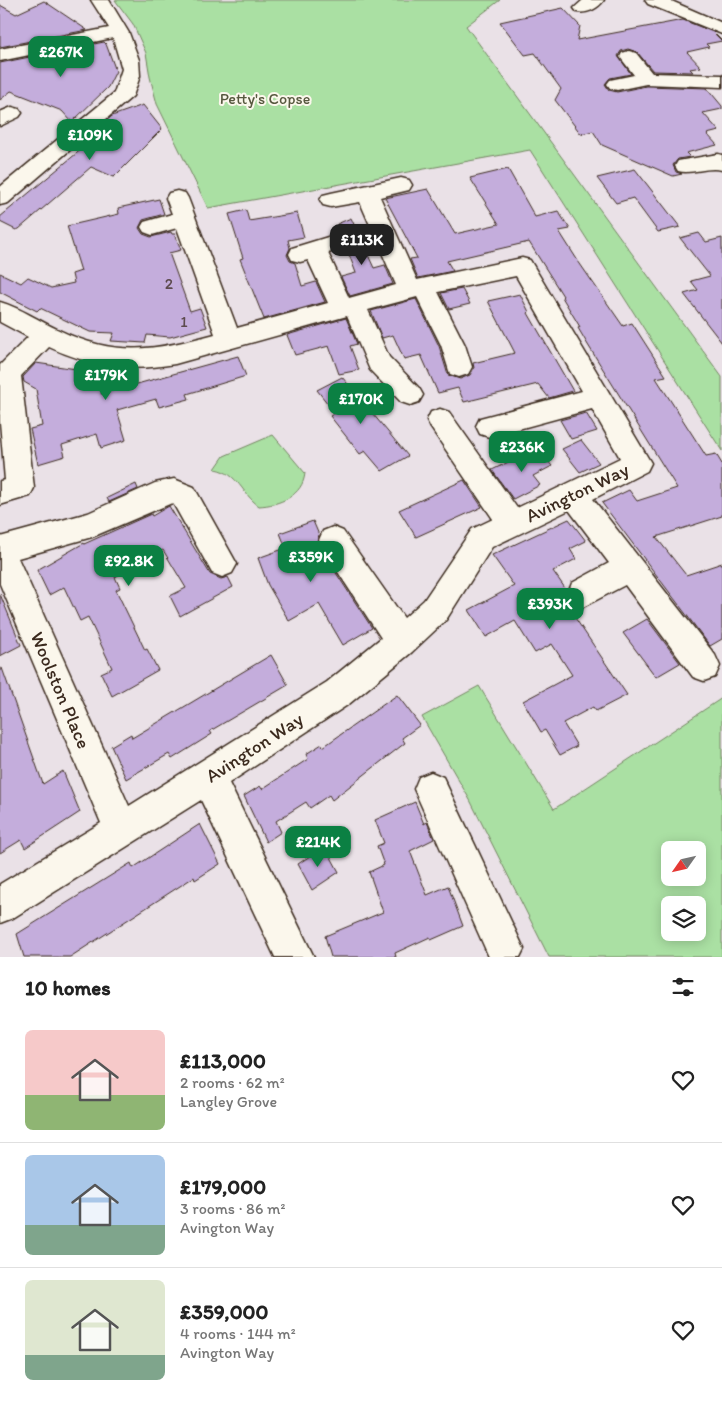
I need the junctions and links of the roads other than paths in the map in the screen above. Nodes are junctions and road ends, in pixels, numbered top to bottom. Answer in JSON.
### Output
{"nodes":[{"id":1,"x":100,"y":0,"type":"edge"},
{"id":2,"x":662,"y":1,"type":"edge"},
{"id":3,"x":722,"y":29,"type":"edge"},
{"id":4,"x":118,"y":32,"type":"junction"},
{"id":5,"x":0,"y":55,"type":"edge"},
{"id":6,"x":629,"y":57,"type":"dead end"},
{"id":7,"x":646,"y":78,"type":"junction"},
{"id":8,"x":722,"y":81,"type":"edge"},
{"id":9,"x":617,"y":84,"type":"dead end"},
{"id":10,"x":721,"y":159,"type":"edge"},
{"id":11,"x":685,"y":166,"type":"dead end"},
{"id":12,"x":401,"y":185,"type":"dead end"},
{"id":13,"x":367,"y":192,"type":"junction"},
{"id":14,"x":0,"y":198,"type":"edge"},
{"id":15,"x":331,"y":200,"type":"dead end"},
{"id":16,"x":152,"y":227,"type":"dead end"},
{"id":17,"x":342,"y":242,"type":"dead end"},
{"id":18,"x":417,"y":289,"type":"junction"},
{"id":19,"x":348,"y":307,"type":"junction"},
{"id":20,"x":0,"y":311,"type":"edge"},
{"id":21,"x":46,"y":335,"type":"junction"},
{"id":22,"x":229,"y":339,"type":"junction"},
{"id":23,"x":459,"y":367,"type":"dead end"},
{"id":24,"x":410,"y":395,"type":"dead end"},
{"id":25,"x":598,"y":397,"type":"junction"},
{"id":26,"x":440,"y":420,"type":"dead end"},
{"id":27,"x":489,"y":426,"type":"dead end"},
{"id":28,"x":0,"y":493,"type":"edge"},
{"id":29,"x":574,"y":495,"type":"junction"},
{"id":30,"x":512,"y":524,"type":"junction"},
{"id":31,"x":333,"y":540,"type":"dead end"},
{"id":32,"x":0,"y":550,"type":"edge"},
{"id":33,"x":222,"y":564,"type":"dead end"},
{"id":34,"x":628,"y":568,"type":"junction"},
{"id":35,"x":583,"y":592,"type":"dead end"},
{"id":36,"x":402,"y":641,"type":"junction"},
{"id":37,"x":704,"y":666,"type":"dead end"},
{"id":38,"x":208,"y":777,"type":"junction"},
{"id":39,"x":431,"y":789,"type":"dead end"},
{"id":40,"x":122,"y":830,"type":"junction"},
{"id":41,"x":0,"y":905,"type":"edge"},
{"id":42,"x":503,"y":954,"type":"edge"},
{"id":43,"x":295,"y":957,"type":"edge"}],
"edges":[{"from":1,"to":4,"type":"street"},
{"from":2,"to":3,"type":"street"},
{"from":4,"to":5,"type":"street"},
{"from":4,"to":14,"type":"street"},
{"from":6,"to":7,"type":"street"},
{"from":7,"to":8,"type":"street"},
{"from":7,"to":9,"type":"street"},
{"from":10,"to":11,"type":"street"},
{"from":12,"to":13,"type":"street"},
{"from":13,"to":15,"type":"street"},
{"from":13,"to":18,"type":"street"},
{"from":16,"to":22,"type":"street"},
{"from":17,"to":19,"type":"street"},
{"from":18,"to":19,"type":"street","name":"Avington Way"},
{"from":18,"to":23,"type":"street"},
{"from":18,"to":25,"type":"street","name":"Avington Way"},
{"from":19,"to":22,"type":"street","name":"Avington Way"},
{"from":19,"to":24,"type":"street"},
{"from":20,"to":21,"type":"street","name":"Avington Way"},
{"from":21,"to":22,"type":"street","name":"Avington Way"},
{"from":21,"to":28,"type":"street"},
{"from":25,"to":27,"type":"street"},
{"from":25,"to":29,"type":"street","name":"Avington Way"},
{"from":26,"to":30,"type":"street"},
{"from":29,"to":30,"type":"street","name":"Avington Way"},
{"from":29,"to":34,"type":"street"},
{"from":30,"to":36,"type":"street","name":"Avington Way"},
{"from":31,"to":36,"type":"street"},
{"from":32,"to":33,"type":"street","name":"Woolston Place"},
{"from":32,"to":40,"type":"street","name":"Woolston Place"},
{"from":34,"to":35,"type":"street"},
{"from":34,"to":37,"type":"street"},
{"from":36,"to":38,"type":"street","name":"Avington Way"},
{"from":38,"to":40,"type":"street","name":"Avington Way"},
{"from":38,"to":43,"type":"street"},
{"from":39,"to":42,"type":"street"},
{"from":40,"to":41,"type":"street","name":"Avington Way"}]}
